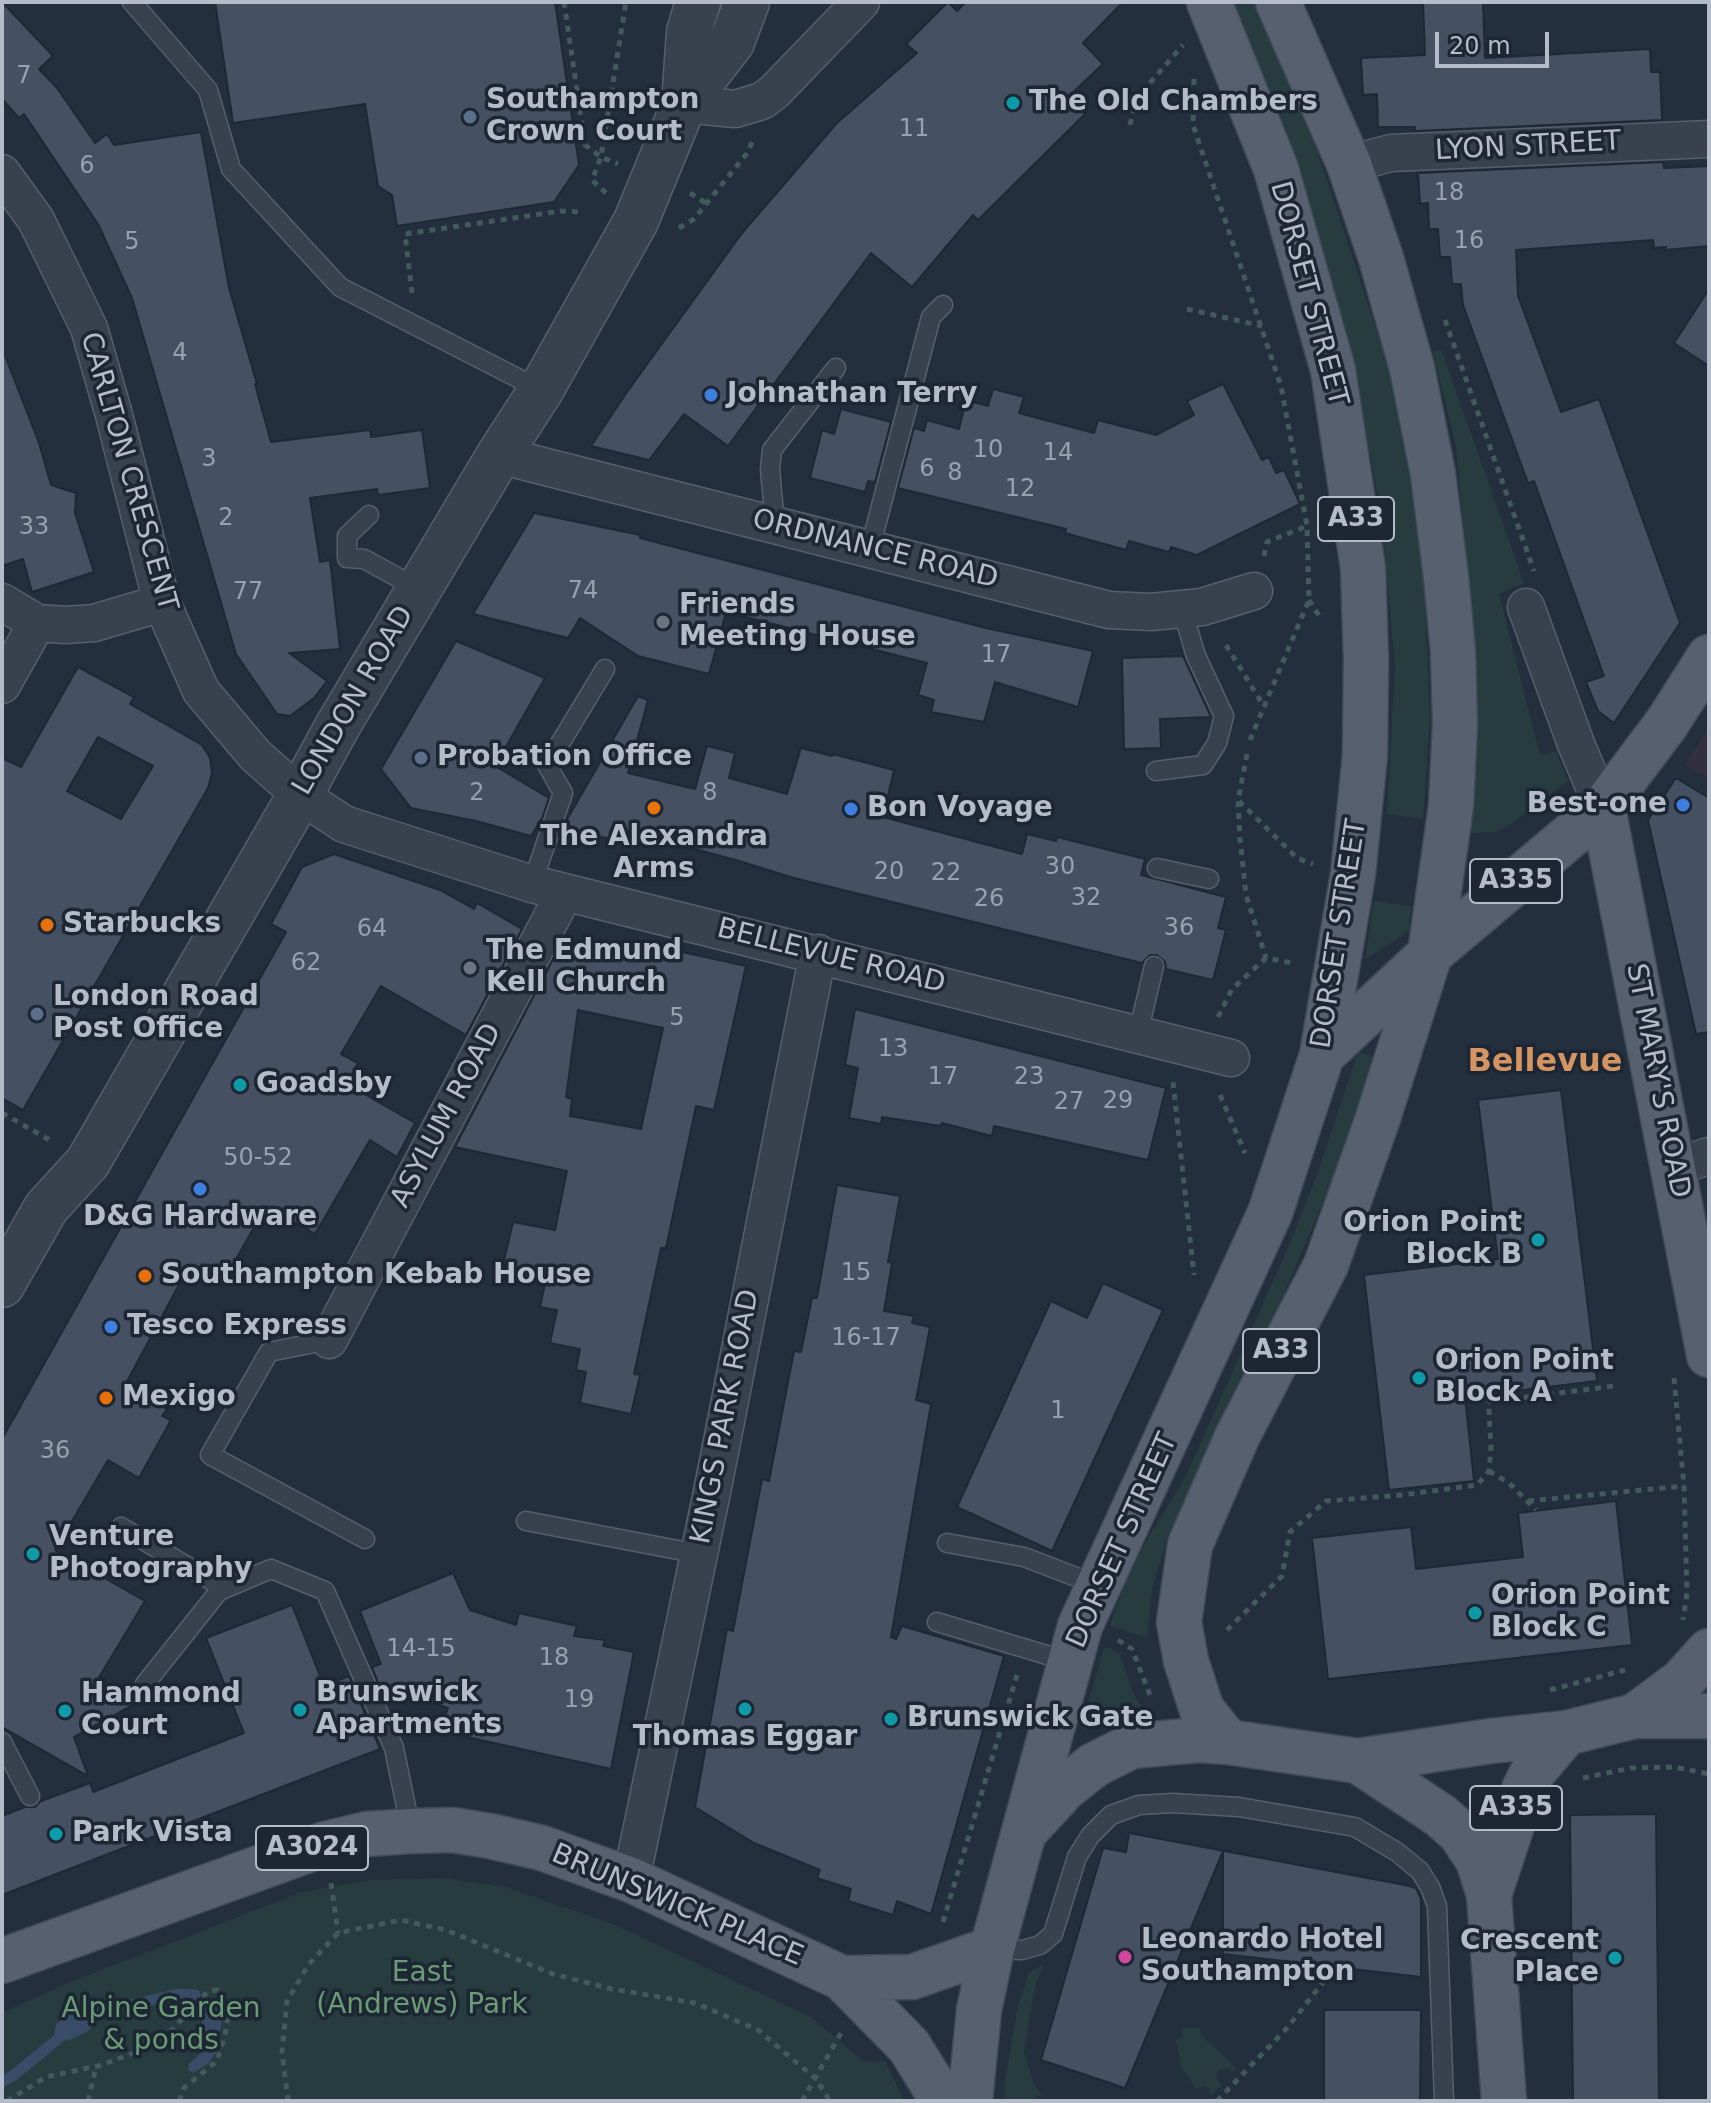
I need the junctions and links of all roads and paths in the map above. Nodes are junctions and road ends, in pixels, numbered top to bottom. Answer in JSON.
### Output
{"nodes":[{"id":1,"x":132,"y":2,"type":"edge"},
{"id":2,"x":564,"y":2,"type":"edge"},
{"id":3,"x":626,"y":2,"type":"edge"},
{"id":4,"x":698,"y":2,"type":"edge"},
{"id":5,"x":747,"y":2,"type":"edge"},
{"id":6,"x":861,"y":2,"type":"edge"},
{"id":7,"x":1209,"y":2,"type":"edge"},
{"id":8,"x":1278,"y":2,"type":"edge"},
{"id":9,"x":1189,"y":54,"type":"dead end"},
{"id":10,"x":1193,"y":65,"type":"dead end"},
{"id":11,"x":684,"y":104,"type":"junction"},
{"id":12,"x":1130,"y":125,"type":"dead end"},
{"id":13,"x":1709,"y":139,"type":"edge"},
{"id":14,"x":748,"y":152,"type":"dead end"},
{"id":15,"x":601,"y":157,"type":"junction"},
{"id":16,"x":1349,"y":164,"type":"junction"},
{"id":17,"x":2,"y":173,"type":"edge"},
{"id":18,"x":592,"y":180,"type":"dead end"},
{"id":19,"x":580,"y":212,"type":"dead end"},
{"id":20,"x":694,"y":219,"type":"dead end"},
{"id":21,"x":943,"y":305,"type":"dead end"},
{"id":22,"x":1187,"y":309,"type":"dead end"},
{"id":23,"x":1444,"y":318,"type":"dead end"},
{"id":24,"x":416,"y":326,"type":"junction"},
{"id":25,"x":1263,"y":326,"type":"junction"},
{"id":26,"x":836,"y":368,"type":"dead end"},
{"id":27,"x":541,"y":390,"type":"junction"},
{"id":28,"x":499,"y":455,"type":"junction"},
{"id":29,"x":369,"y":515,"type":"dead end"},
{"id":30,"x":775,"y":524,"type":"junction"},
{"id":31,"x":1307,"y":526,"type":"junction"},
{"id":32,"x":870,"y":548,"type":"junction"},
{"id":33,"x":419,"y":589,"type":"junction"},
{"id":34,"x":1530,"y":590,"type":"joint"},
{"id":35,"x":1254,"y":591,"type":"joint"},
{"id":36,"x":2,"y":602,"type":"edge"},
{"id":37,"x":162,"y":603,"type":"junction"},
{"id":38,"x":1192,"y":608,"type":"junction"},
{"id":39,"x":37,"y":623,"type":"junction"},
{"id":40,"x":1709,"y":657,"type":"edge"},
{"id":41,"x":605,"y":669,"type":"dead end"},
{"id":42,"x":2,"y":685,"type":"edge"},
{"id":43,"x":1264,"y":705,"type":"junction"},
{"id":44,"x":1156,"y":771,"type":"dead end"},
{"id":45,"x":300,"y":795,"type":"junction"},
{"id":46,"x":1238,"y":801,"type":"junction"},
{"id":47,"x":1603,"y":808,"type":"junction"},
{"id":48,"x":1317,"y":866,"type":"dead end"},
{"id":49,"x":1168,"y":875,"type":"dead end"},
{"id":50,"x":1209,"y":879,"type":"dead end"},
{"id":51,"x":548,"y":888,"type":"junction"},
{"id":52,"x":818,"y":953,"type":"junction"},
{"id":53,"x":1430,"y":954,"type":"junction"},
{"id":54,"x":1266,"y":958,"type":"junction"},
{"id":55,"x":1292,"y":963,"type":"dead end"},
{"id":56,"x":1154,"y":966,"type":"dead end"},
{"id":57,"x":1185,"y":1046,"type":"junction"},
{"id":58,"x":1322,"y":1055,"type":"junction"},
{"id":59,"x":2,"y":1113,"type":"edge"},
{"id":60,"x":1245,"y":1153,"type":"dead end"},
{"id":61,"x":1692,"y":1161,"type":"edge"},
{"id":62,"x":88,"y":1162,"type":"junction"},
{"id":63,"x":1195,"y":1282,"type":"dead end"},
{"id":64,"x":2,"y":1285,"type":"edge"},
{"id":65,"x":329,"y":1340,"type":"joint"},
{"id":66,"x":1691,"y":1365,"type":"edge"},
{"id":67,"x":1614,"y":1386,"type":"dead end"},
{"id":68,"x":1488,"y":1392,"type":"dead end"},
{"id":69,"x":1488,"y":1402,"type":"junction"},
{"id":70,"x":1489,"y":1471,"type":"junction"},
{"id":71,"x":1684,"y":1486,"type":"junction"},
{"id":72,"x":1528,"y":1501,"type":"junction"},
{"id":73,"x":1536,"y":1510,"type":"dead end"},
{"id":74,"x":526,"y":1521,"type":"dead end"},
{"id":75,"x":121,"y":1527,"type":"dead end"},
{"id":76,"x":365,"y":1539,"type":"dead end"},
{"id":77,"x":947,"y":1543,"type":"dead end"},
{"id":78,"x":699,"y":1554,"type":"junction"},
{"id":79,"x":1097,"y":1585,"type":"junction"},
{"id":80,"x":224,"y":1588,"type":"junction"},
{"id":81,"x":1687,"y":1593,"type":"dead end"},
{"id":82,"x":937,"y":1622,"type":"dead end"},
{"id":83,"x":1227,"y":1630,"type":"dead end"},
{"id":84,"x":1111,"y":1636,"type":"dead end"},
{"id":85,"x":1709,"y":1651,"type":"edge"},
{"id":86,"x":1070,"y":1662,"type":"junction"},
{"id":87,"x":1636,"y":1667,"type":"dead end"},
{"id":88,"x":1017,"y":1673,"type":"dead end"},
{"id":89,"x":145,"y":1684,"type":"dead end"},
{"id":90,"x":1544,"y":1692,"type":"dead end"},
{"id":91,"x":1155,"y":1705,"type":"dead end"},
{"id":92,"x":1635,"y":1716,"type":"junction"},
{"id":93,"x":1709,"y":1716,"type":"edge"},
{"id":94,"x":1566,"y":1733,"type":"junction"},
{"id":95,"x":2,"y":1742,"type":"edge"},
{"id":96,"x":1228,"y":1742,"type":"junction"},
{"id":97,"x":1358,"y":1761,"type":"junction"},
{"id":98,"x":1709,"y":1774,"type":"edge"},
{"id":99,"x":1583,"y":1778,"type":"dead end"},
{"id":100,"x":30,"y":1796,"type":"dead end"},
{"id":101,"x":411,"y":1831,"type":"junction"},
{"id":102,"x":1024,"y":1833,"type":"junction"},
{"id":103,"x":631,"y":1880,"type":"junction"},
{"id":104,"x":1489,"y":1895,"type":"junction"},
{"id":105,"x":938,"y":1927,"type":"dead end"},
{"id":106,"x":992,"y":1949,"type":"junction"},
{"id":107,"x":3,"y":1961,"type":"edge"},
{"id":108,"x":842,"y":1978,"type":"junction"},
{"id":109,"x":1324,"y":1981,"type":"dead end"},
{"id":110,"x":845,"y":2025,"type":"dead end"},
{"id":111,"x":96,"y":2067,"type":"junction"},
{"id":112,"x":816,"y":2079,"type":"junction"},
{"id":113,"x":7,"y":2101,"type":"edge"},
{"id":114,"x":88,"y":2101,"type":"edge"},
{"id":115,"x":179,"y":2101,"type":"edge"},
{"id":116,"x":288,"y":2101,"type":"edge"},
{"id":117,"x":802,"y":2101,"type":"edge"},
{"id":118,"x":830,"y":2101,"type":"edge"},
{"id":119,"x":943,"y":2101,"type":"edge"},
{"id":120,"x":970,"y":2101,"type":"edge"},
{"id":121,"x":1217,"y":2101,"type":"edge"},
{"id":122,"x":1444,"y":2101,"type":"edge"},
{"id":123,"x":1504,"y":2101,"type":"edge"}],
"edges":[{"from":1,"to":24,"type":"lane"},
{"from":2,"to":15,"type":"path"},
{"from":3,"to":15,"type":"path"},
{"from":4,"to":11,"type":"street","name":"LONDON ROAD"},
{"from":5,"to":11,"type":"street","name":"LONDON ROAD"},
{"from":6,"to":11,"type":"street"},
{"from":7,"to":58,"type":"main road","name":"DORSET STREET","number":"A33"},
{"from":8,"to":16,"type":"main road","number":"A33"},
{"from":9,"to":12,"type":"path"},
{"from":10,"to":25,"type":"path"},
{"from":11,"to":27,"type":"street","name":"LONDON ROAD"},
{"from":13,"to":16,"type":"street","name":"LYON STREET"},
{"from":14,"to":20,"type":"path"},
{"from":15,"to":18,"type":"path"},
{"from":16,"to":53,"type":"main road","number":"A33"},
{"from":17,"to":37,"type":"street","name":"CARLTON CRESCENT"},
{"from":19,"to":24,"type":"path"},
{"from":21,"to":32,"type":"lane"},
{"from":22,"to":25,"type":"path"},
{"from":23,"to":34,"type":"path"},
{"from":24,"to":27,"type":"lane"},
{"from":25,"to":31,"type":"path"},
{"from":26,"to":30,"type":"lane"},
{"from":27,"to":28,"type":"street","name":"LONDON ROAD"},
{"from":28,"to":30,"type":"street","name":"ORDNANCE ROAD"},
{"from":28,"to":33,"type":"street","name":"LONDON ROAD"},
{"from":29,"to":33,"type":"lane"},
{"from":30,"to":32,"type":"street","name":"ORDNANCE ROAD"},
{"from":31,"to":35,"type":"path"},
{"from":31,"to":43,"type":"path"},
{"from":32,"to":38,"type":"street","name":"ORDNANCE ROAD"},
{"from":33,"to":45,"type":"street","name":"LONDON ROAD"},
{"from":34,"to":47,"type":"street"},
{"from":35,"to":38,"type":"street","name":"ORDNANCE ROAD"},
{"from":36,"to":39,"type":"street"},
{"from":37,"to":39,"type":"street"},
{"from":37,"to":45,"type":"street","name":"CARLTON CRESCENT"},
{"from":38,"to":43,"type":"path"},
{"from":38,"to":44,"type":"lane"},
{"from":39,"to":42,"type":"street"},
{"from":40,"to":47,"type":"main road","number":"A335"},
{"from":41,"to":51,"type":"lane"},
{"from":43,"to":46,"type":"path"},
{"from":45,"to":51,"type":"street","name":"BELLEVUE ROAD"},
{"from":45,"to":62,"type":"street","name":"LONDON ROAD"},
{"from":46,"to":48,"type":"path"},
{"from":46,"to":54,"type":"path"},
{"from":47,"to":53,"type":"main road","number":"A335"},
{"from":47,"to":61,"type":"main road","name":"ST MARY'S ROAD"},
{"from":49,"to":50,"type":"lane"},
{"from":51,"to":52,"type":"street","name":"BELLEVUE ROAD"},
{"from":51,"to":65,"type":"street","name":"ASYLUM ROAD"},
{"from":52,"to":57,"type":"street","name":"BELLEVUE ROAD"},
{"from":52,"to":78,"type":"street","name":"KINGS PARK ROAD"},
{"from":53,"to":58,"type":"main road","number":"A335"},
{"from":53,"to":96,"type":"main road","number":"A33"},
{"from":54,"to":55,"type":"path"},
{"from":54,"to":57,"type":"path"},
{"from":56,"to":57,"type":"lane"},
{"from":57,"to":60,"type":"path"},
{"from":57,"to":63,"type":"path"},
{"from":58,"to":79,"type":"main road","name":"DORSET STREET","number":"A33"},
{"from":59,"to":62,"type":"path"},
{"from":61,"to":66,"type":"main road","name":"ST MARY'S ROAD"},
{"from":62,"to":64,"type":"street","name":"LONDON ROAD"},
{"from":65,"to":76,"type":"lane"},
{"from":66,"to":71,"type":"path"},
{"from":67,"to":69,"type":"path"},
{"from":68,"to":69,"type":"path"},
{"from":69,"to":70,"type":"path"},
{"from":70,"to":72,"type":"path"},
{"from":70,"to":83,"type":"path"},
{"from":71,"to":72,"type":"path"},
{"from":71,"to":81,"type":"path"},
{"from":72,"to":73,"type":"path"},
{"from":74,"to":78,"type":"lane"},
{"from":75,"to":80,"type":"lane"},
{"from":77,"to":79,"type":"lane"},
{"from":78,"to":103,"type":"street","name":"KINGS PARK ROAD"},
{"from":79,"to":86,"type":"main road","name":"DORSET STREET","number":"A33"},
{"from":80,"to":89,"type":"lane"},
{"from":80,"to":101,"type":"lane"},
{"from":82,"to":86,"type":"lane"},
{"from":84,"to":91,"type":"path"},
{"from":85,"to":92,"type":"main road","number":"A335"},
{"from":86,"to":102,"type":"main road","name":"DORSET STREET","number":"A33"},
{"from":87,"to":90,"type":"path"},
{"from":88,"to":105,"type":"path"},
{"from":92,"to":93,"type":"main road","number":"A335"},
{"from":92,"to":94,"type":"main road","number":"A335"},
{"from":94,"to":97,"type":"main road","number":"A335"},
{"from":94,"to":104,"type":"main road","number":"A335"},
{"from":95,"to":100,"type":"lane"},
{"from":96,"to":97,"type":"main road"},
{"from":96,"to":102,"type":"main road"},
{"from":97,"to":104,"type":"main road"},
{"from":98,"to":99,"type":"path"},
{"from":101,"to":103,"type":"main road","name":"BRUNSWICK PLACE","number":"A3024"},
{"from":101,"to":107,"type":"main road","name":"BRUNSWICK PLACE","number":"A3024"},
{"from":102,"to":106,"type":"main road","name":"DORSET STREET"},
{"from":103,"to":108,"type":"main road","name":"BRUNSWICK PLACE","number":"A3024"},
{"from":104,"to":123,"type":"main road"},
{"from":106,"to":108,"type":"main road","name":"BRUNSWICK PLACE","number":"A3024"},
{"from":106,"to":120,"type":"main road","name":"DORSET STREET"},
{"from":106,"to":122,"type":"lane"},
{"from":108,"to":119,"type":"main road","name":"BRUNSWICK PLACE","number":"A3024"},
{"from":109,"to":121,"type":"path"},
{"from":110,"to":112,"type":"path"},
{"from":111,"to":113,"type":"path"},
{"from":111,"to":114,"type":"path"},
{"from":111,"to":115,"type":"path"},
{"from":112,"to":116,"type":"path"},
{"from":112,"to":117,"type":"path"},
{"from":112,"to":118,"type":"path"}]}
